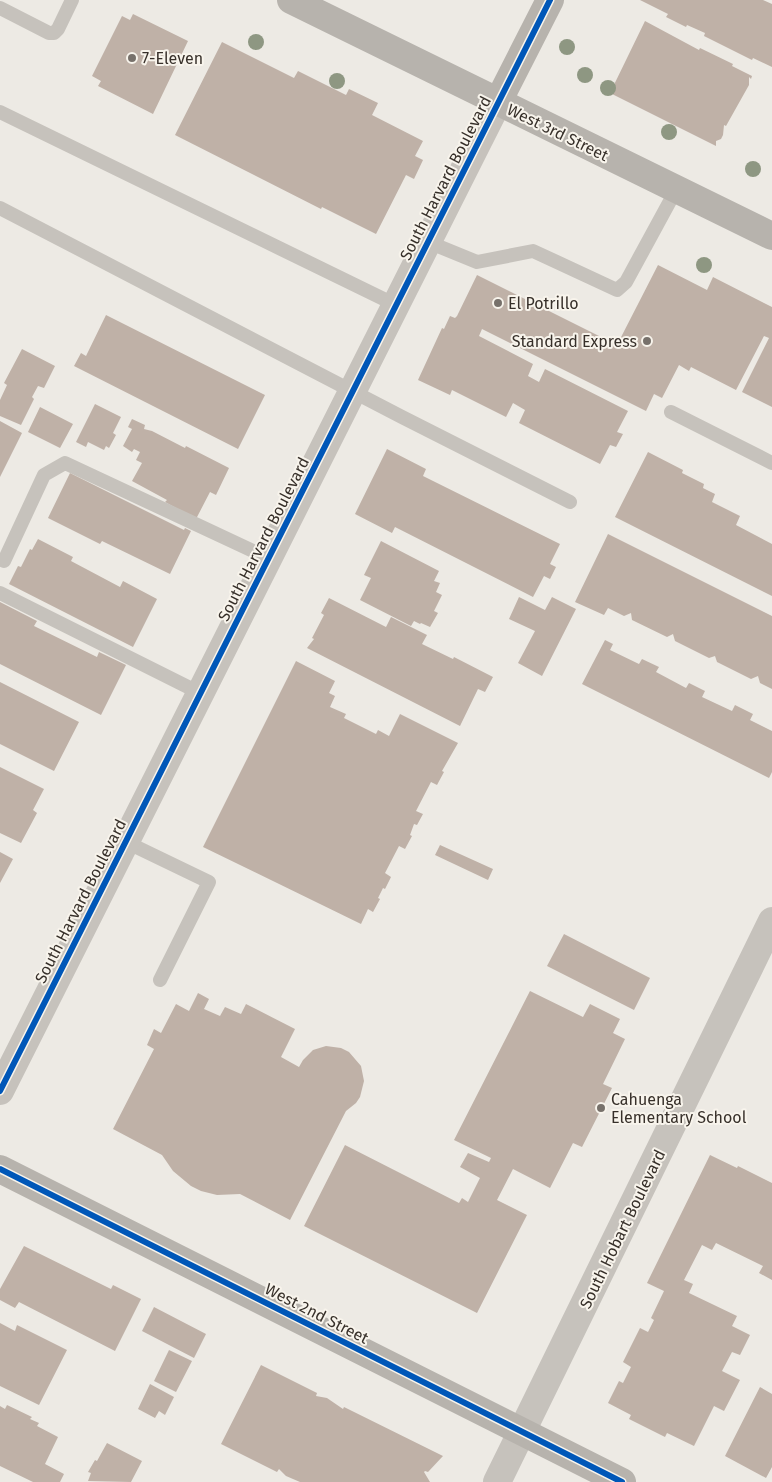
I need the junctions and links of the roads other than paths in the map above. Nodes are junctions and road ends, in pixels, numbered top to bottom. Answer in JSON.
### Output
{"nodes":[{"id":1,"x":72,"y":0,"type":"edge"},
{"id":2,"x":292,"y":0,"type":"edge"},
{"id":3,"x":550,"y":0,"type":"edge"},
{"id":4,"x":0,"y":8,"type":"edge"},
{"id":5,"x":498,"y":102,"type":"junction"},
{"id":6,"x":0,"y":112,"type":"edge"},
{"id":7,"x":676,"y":190,"type":"junction"},
{"id":8,"x":0,"y":208,"type":"edge"},
{"id":9,"x":772,"y":236,"type":"edge"},
{"id":10,"x":428,"y":242,"type":"junction"},
{"id":11,"x":384,"y":299,"type":"junction"},
{"id":12,"x":353,"y":391,"type":"junction"},
{"id":13,"x":671,"y":412,"type":"dead end"},
{"id":14,"x":772,"y":463,"type":"edge"},
{"id":15,"x":570,"y":502,"type":"dead end"},
{"id":16,"x":268,"y":558,"type":"junction"},
{"id":17,"x":4,"y":561,"type":"dead end"},
{"id":18,"x":0,"y":592,"type":"edge"},
{"id":19,"x":200,"y":693,"type":"junction"},
{"id":20,"x":126,"y":842,"type":"junction"},
{"id":21,"x":772,"y":921,"type":"edge"},
{"id":22,"x":160,"y":980,"type":"dead end"},
{"id":23,"x":0,"y":1091,"type":"edge"},
{"id":24,"x":0,"y":1168,"type":"edge"},
{"id":25,"x":523,"y":1431,"type":"junction"},
{"id":26,"x":497,"y":1482,"type":"edge"},
{"id":27,"x":622,"y":1482,"type":"edge"}],
"edges":[{"from":1,"to":4,"type":"lane"},
{"from":2,"to":5,"type":"street","name":"West 3rd Street"},
{"from":3,"to":5,"type":"street","name":"South Harvard Boulevard"},
{"from":5,"to":7,"type":"street","name":"West 3rd Street"},
{"from":5,"to":10,"type":"street","name":"South Harvard Boulevard"},
{"from":6,"to":11,"type":"lane"},
{"from":7,"to":9,"type":"street","name":"West 3rd Street"},
{"from":7,"to":10,"type":"lane"},
{"from":8,"to":12,"type":"lane"},
{"from":10,"to":11,"type":"street","name":"South Harvard Boulevard"},
{"from":11,"to":12,"type":"street","name":"South Harvard Boulevard"},
{"from":12,"to":15,"type":"lane"},
{"from":12,"to":16,"type":"street","name":"South Harvard Boulevard"},
{"from":13,"to":14,"type":"lane"},
{"from":16,"to":17,"type":"lane"},
{"from":16,"to":19,"type":"street","name":"South Harvard Boulevard"},
{"from":18,"to":19,"type":"lane"},
{"from":19,"to":20,"type":"street","name":"South Harvard Boulevard"},
{"from":20,"to":22,"type":"lane"},
{"from":20,"to":23,"type":"street","name":"South Harvard Boulevard"},
{"from":21,"to":25,"type":"street","name":"South Hobart Boulevard"},
{"from":24,"to":25,"type":"street","name":"West 2nd Street"},
{"from":25,"to":26,"type":"street","name":"South Hobart Boulevard"},
{"from":25,"to":27,"type":"street","name":"West 2nd Street"}]}
